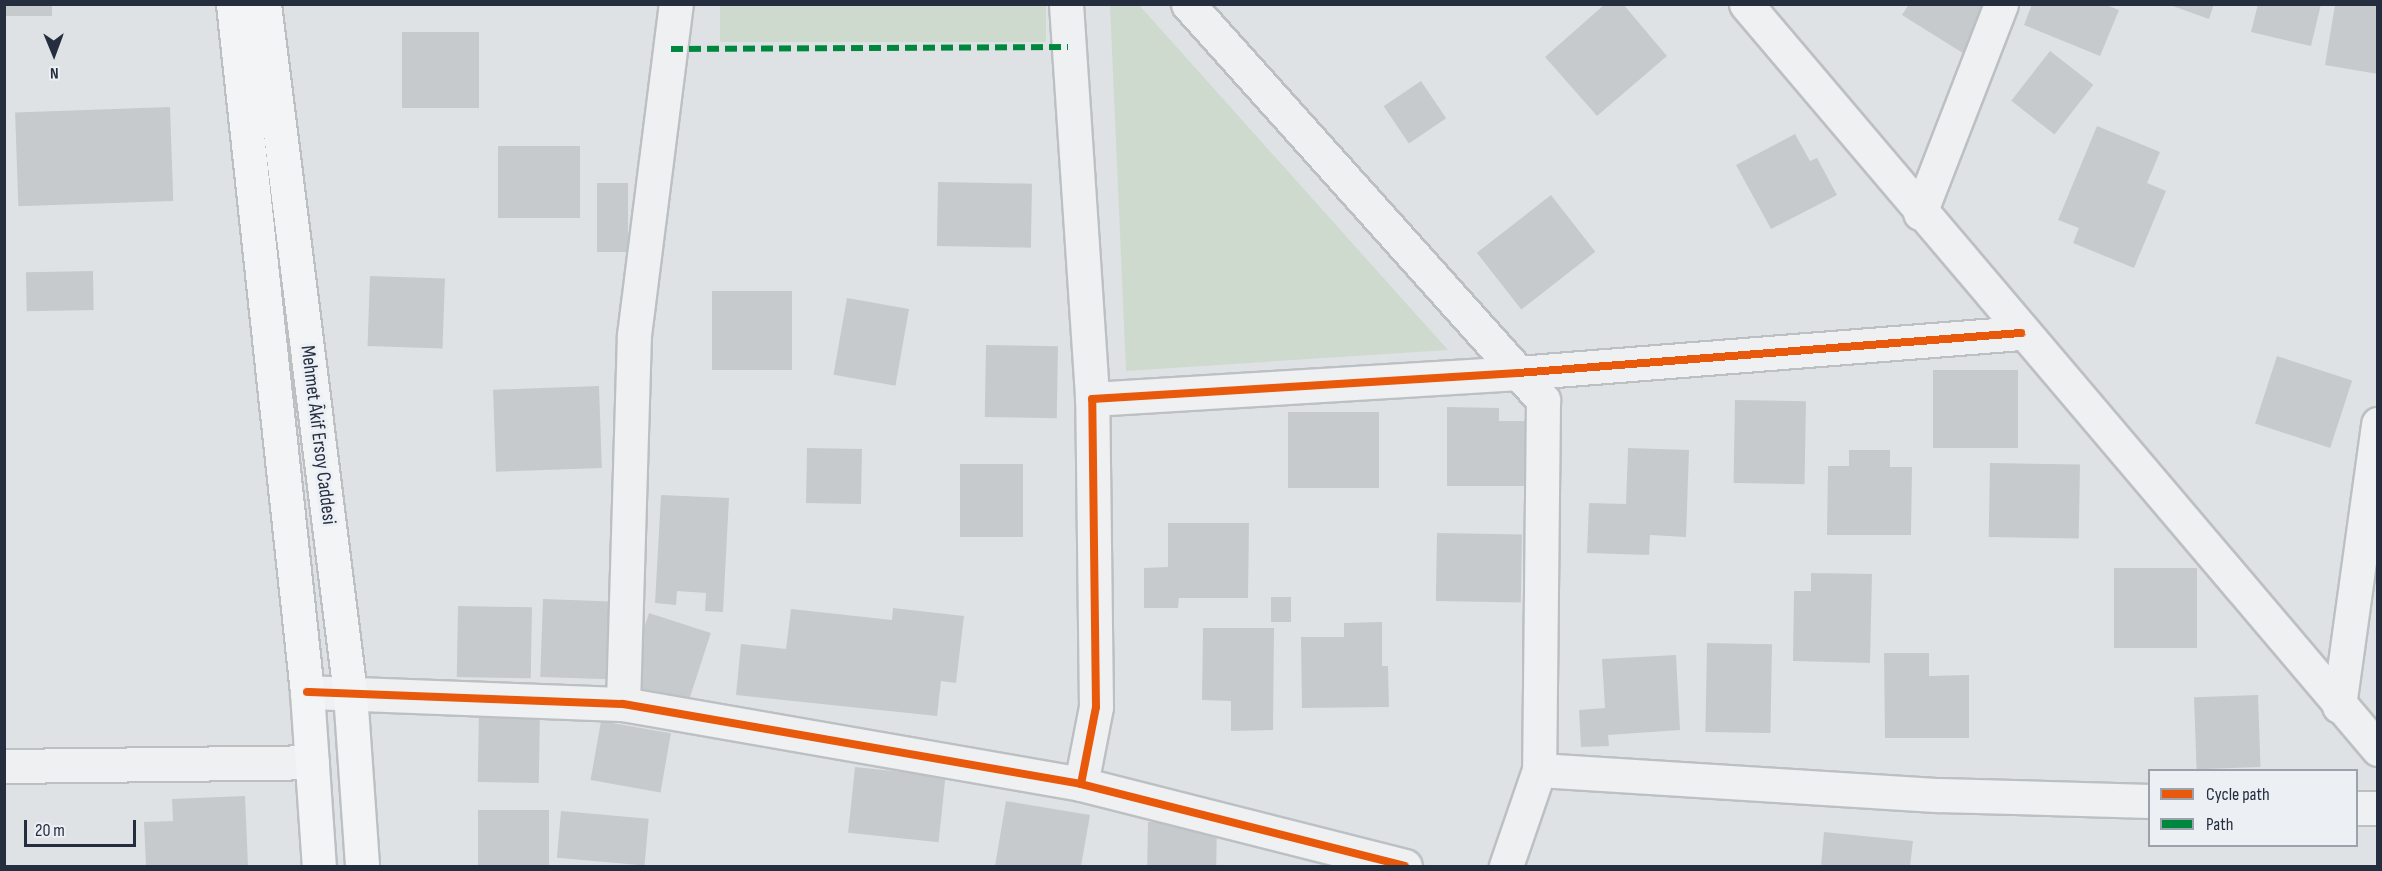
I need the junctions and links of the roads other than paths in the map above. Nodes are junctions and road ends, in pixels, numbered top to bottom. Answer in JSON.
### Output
{"nodes":[{"id":1,"x":233,"y":4,"type":"edge"},
{"id":2,"x":264,"y":4,"type":"edge"},
{"id":3,"x":676,"y":4,"type":"edge"},
{"id":4,"x":1066,"y":4,"type":"edge"},
{"id":5,"x":1188,"y":4,"type":"edge"},
{"id":6,"x":1746,"y":4,"type":"edge"},
{"id":7,"x":2001,"y":4,"type":"edge"},
{"id":8,"x":1920,"y":213,"type":"junction"},
{"id":9,"x":2021,"y":333,"type":"junction"},
{"id":10,"x":1518,"y":373,"type":"junction"},
{"id":11,"x":1092,"y":399,"type":"junction"},
{"id":12,"x":2378,"y":424,"type":"edge"},
{"id":13,"x":307,"y":692,"type":"junction"},
{"id":14,"x":350,"y":693,"type":"junction"},
{"id":15,"x":622,"y":704,"type":"junction"},
{"id":16,"x":2339,"y":706,"type":"junction"},
{"id":17,"x":2378,"y":750,"type":"edge"},
{"id":18,"x":312,"y":762,"type":"junction"},
{"id":19,"x":4,"y":766,"type":"edge"},
{"id":20,"x":1539,"y":770,"type":"junction"},
{"id":21,"x":1081,"y":784,"type":"junction"},
{"id":22,"x":2148,"y":801,"type":"edge"},
{"id":23,"x":2358,"y":808,"type":"edge"},
{"id":24,"x":2378,"y":808,"type":"edge"},
{"id":25,"x":319,"y":867,"type":"edge"},
{"id":26,"x":362,"y":867,"type":"edge"},
{"id":27,"x":1405,"y":867,"type":"edge"},
{"id":28,"x":1506,"y":867,"type":"edge"}],
"edges":[{"from":1,"to":13,"type":"main road","name":"Mehmet Âkif Ersoy Caddesi"},
{"from":2,"to":14,"type":"main road","name":"Mehmet Âkif Ersoy Caddesi"},
{"from":3,"to":15,"type":"street"},
{"from":4,"to":11,"type":"street"},
{"from":5,"to":10,"type":"street"},
{"from":6,"to":8,"type":"street"},
{"from":7,"to":8,"type":"street"},
{"from":8,"to":9,"type":"street"},
{"from":9,"to":10,"type":"street"},
{"from":9,"to":16,"type":"street"},
{"from":10,"to":11,"type":"street"},
{"from":10,"to":20,"type":"street"},
{"from":11,"to":21,"type":"street"},
{"from":12,"to":16,"type":"street"},
{"from":13,"to":14,"type":"street"},
{"from":13,"to":18,"type":"main road","name":"Mehmet Âkif Ersoy Caddesi"},
{"from":14,"to":15,"type":"street"},
{"from":14,"to":26,"type":"main road","name":"Mehmet Âkif Ersoy Caddesi"},
{"from":15,"to":21,"type":"street"},
{"from":16,"to":17,"type":"street"},
{"from":18,"to":19,"type":"street"},
{"from":18,"to":25,"type":"main road","name":"Mehmet Âkif Ersoy Caddesi"},
{"from":20,"to":22,"type":"street"},
{"from":20,"to":28,"type":"street"},
{"from":21,"to":27,"type":"street"},
{"from":23,"to":24,"type":"street"}]}
